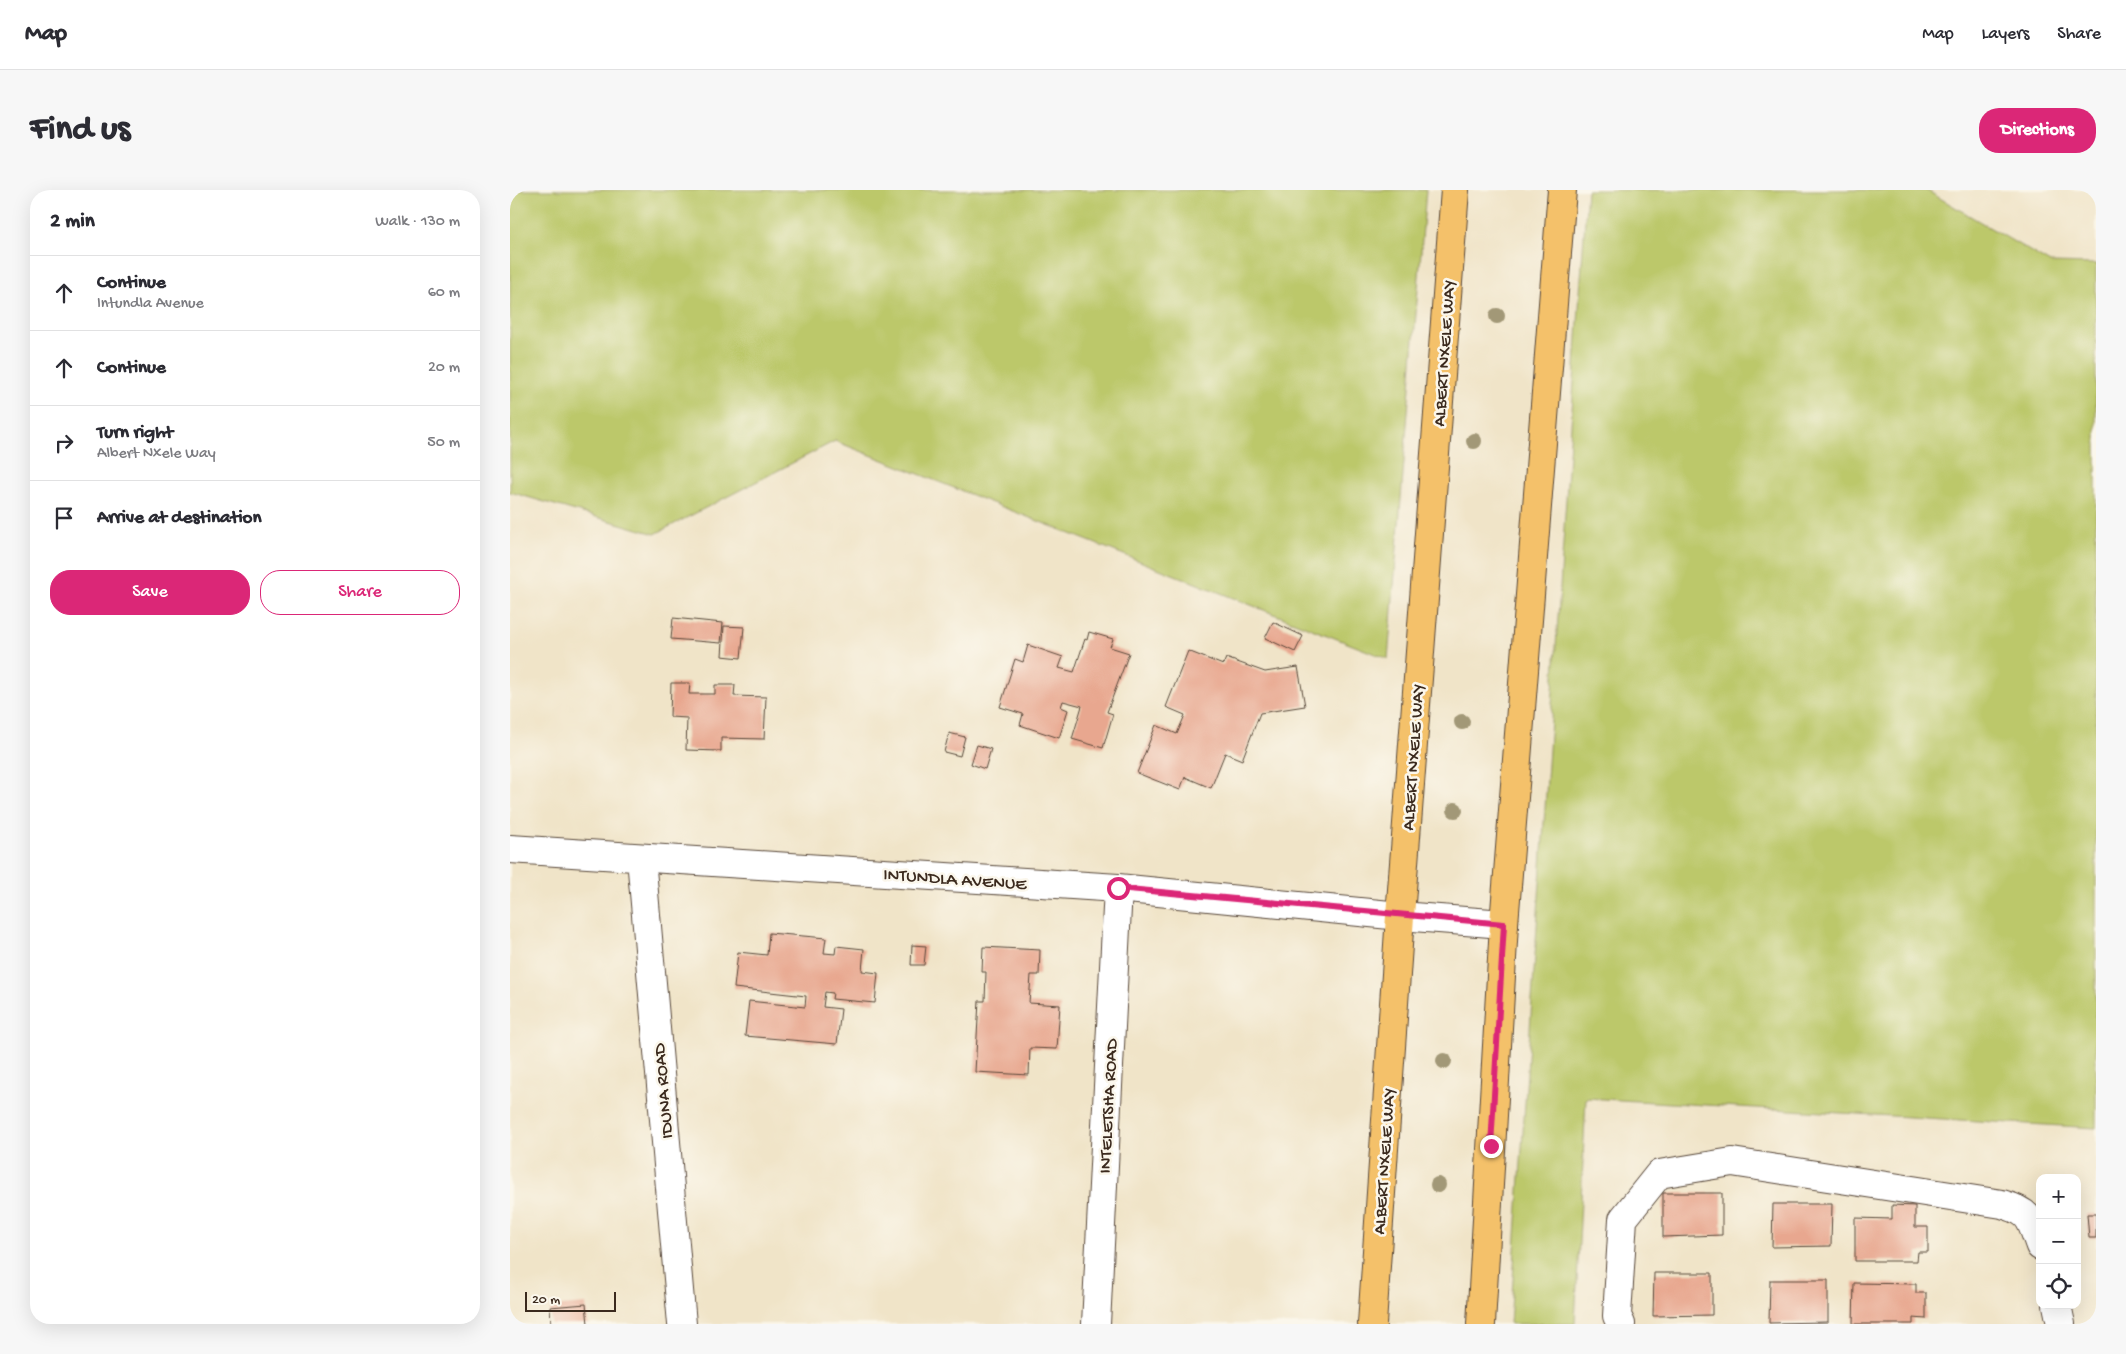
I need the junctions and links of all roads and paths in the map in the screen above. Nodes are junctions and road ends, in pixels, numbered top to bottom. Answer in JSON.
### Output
{"nodes":[{"id":1,"x":1455,"y":190,"type":"edge"},
{"id":2,"x":1562,"y":190,"type":"edge"},
{"id":3,"x":510,"y":849,"type":"edge"},
{"id":4,"x":641,"y":858,"type":"junction"},
{"id":5,"x":1118,"y":888,"type":"junction"},
{"id":6,"x":1400,"y":916,"type":"junction"},
{"id":7,"x":1504,"y":924,"type":"junction"},
{"id":8,"x":2036,"y":1236,"type":"edge"},
{"id":9,"x":2058,"y":1309,"type":"edge"},
{"id":10,"x":682,"y":1324,"type":"edge"},
{"id":11,"x":1096,"y":1324,"type":"edge"},
{"id":12,"x":1372,"y":1324,"type":"edge"},
{"id":13,"x":1481,"y":1324,"type":"edge"},
{"id":14,"x":1621,"y":1324,"type":"edge"},
{"id":15,"x":2062,"y":1324,"type":"edge"}],
"edges":[{"from":1,"to":6,"type":"main road","name":"ALBERT NXELE WAY"},
{"from":2,"to":7,"type":"main road"},
{"from":3,"to":4,"type":"street","name":"INTUNDLA AVENUE"},
{"from":4,"to":5,"type":"street","name":"INTUNDLA AVENUE"},
{"from":4,"to":10,"type":"street","name":"IDUNA ROAD"},
{"from":5,"to":6,"type":"street","name":"INTUNDLA AVENUE"},
{"from":5,"to":11,"type":"street","name":"INTELETSHA ROAD"},
{"from":6,"to":7,"type":"street","name":"INTUNDLA AVENUE"},
{"from":6,"to":12,"type":"main road","name":"ALBERT NXELE WAY"},
{"from":7,"to":13,"type":"main road"},
{"from":8,"to":14,"type":"street"},
{"from":9,"to":15,"type":"street"}]}
